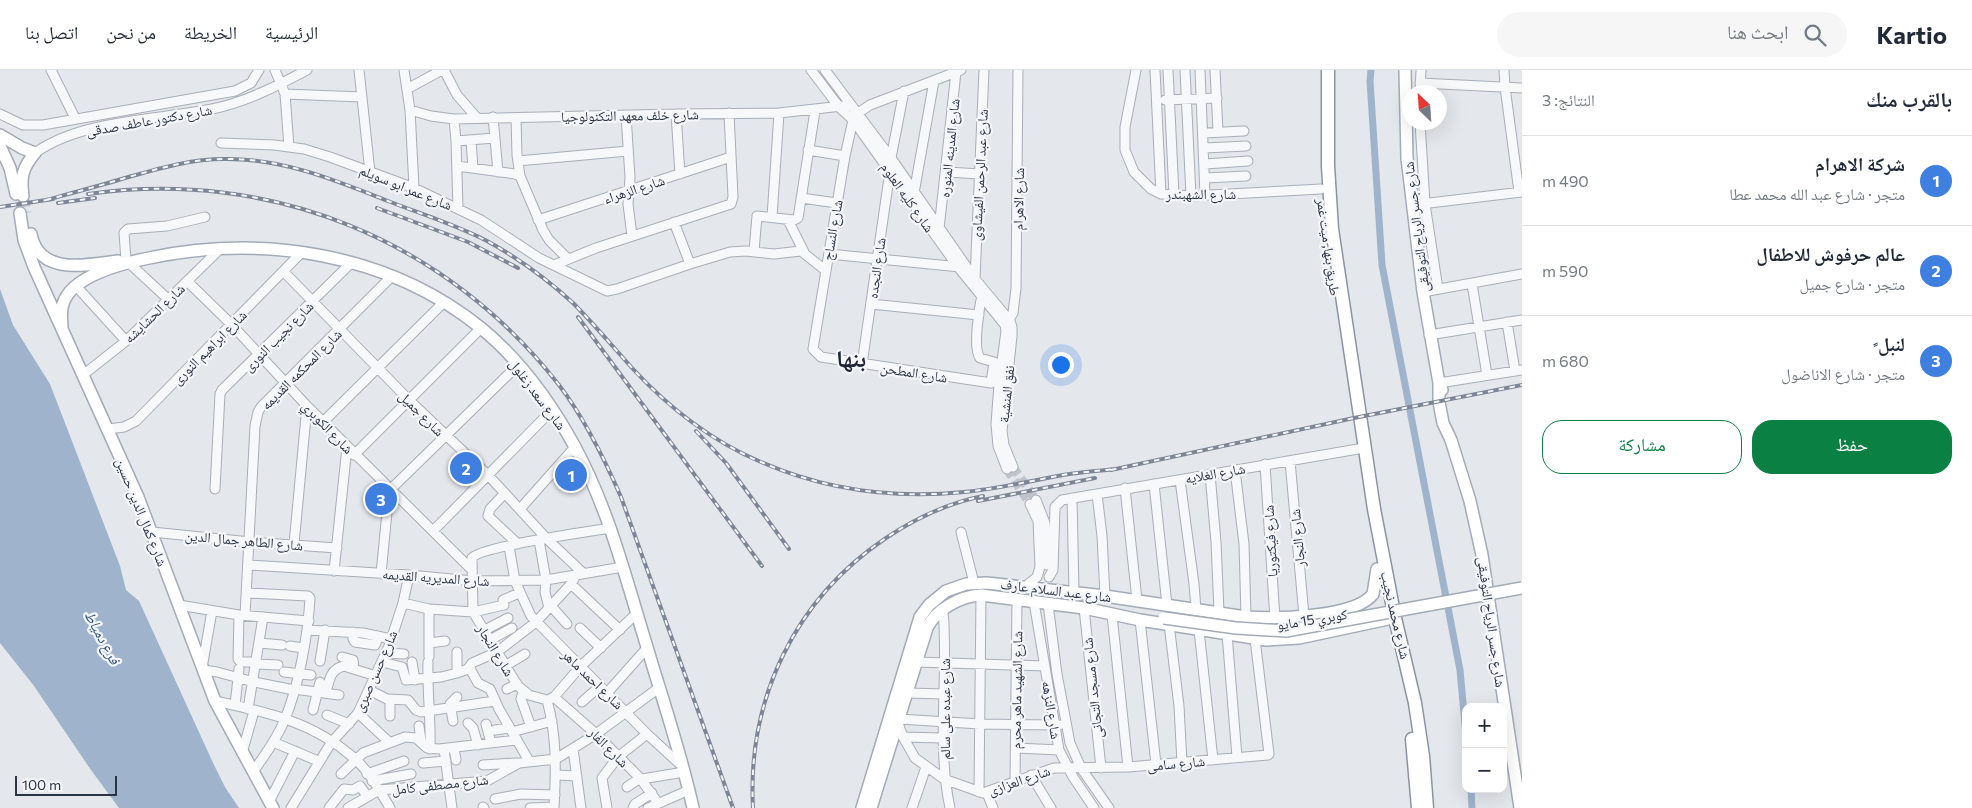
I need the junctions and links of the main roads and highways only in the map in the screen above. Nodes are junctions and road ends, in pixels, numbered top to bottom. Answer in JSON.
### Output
{"nodes":[{"id":1,"x":1321,"y":70,"type":"edge"},
{"id":2,"x":1328,"y":70,"type":"edge"},
{"id":3,"x":1405,"y":70,"type":"edge"},
{"id":4,"x":0,"y":135,"type":"edge"},
{"id":5,"x":0,"y":146,"type":"edge"},
{"id":6,"x":23,"y":213,"type":"joint"},
{"id":7,"x":1331,"y":245,"type":"junction"},
{"id":8,"x":127,"y":262,"type":"junction"},
{"id":9,"x":62,"y":329,"type":"junction"},
{"id":10,"x":1358,"y":423,"type":"junction"},
{"id":11,"x":1369,"y":500,"type":"junction"},
{"id":12,"x":1377,"y":569,"type":"junction"},
{"id":13,"x":1522,"y":581,"type":"edge"},
{"id":14,"x":970,"y":583,"type":"junction"},
{"id":15,"x":1522,"y":588,"type":"edge"},
{"id":16,"x":941,"y":594,"type":"junction"},
{"id":17,"x":1105,"y":596,"type":"junction"},
{"id":18,"x":966,"y":597,"type":"junction"},
{"id":19,"x":946,"y":608,"type":"junction"},
{"id":20,"x":1166,"y":615,"type":"junction"},
{"id":21,"x":1388,"y":619,"type":"junction"},
{"id":22,"x":1140,"y":620,"type":"joint"},
{"id":23,"x":897,"y":722,"type":"junction"},
{"id":24,"x":1419,"y":757,"type":"junction"},
{"id":25,"x":1420,"y":773,"type":"junction"},
{"id":26,"x":1520,"y":795,"type":"edge"},
{"id":27,"x":271,"y":805,"type":"edge"},
{"id":28,"x":693,"y":808,"type":"edge"},
{"id":29,"x":862,"y":808,"type":"edge"},
{"id":30,"x":871,"y":808,"type":"edge"},
{"id":31,"x":1418,"y":808,"type":"edge"},
{"id":32,"x":1427,"y":808,"type":"edge"},
{"id":33,"x":1520,"y":808,"type":"edge"}],
"edges":[{"from":1,"to":7,"type":"highway","name":"طريق بنها, ميت غمر"},
{"from":2,"to":7,"type":"highway","name":"طريق بنها, ميت غمر"},
{"from":3,"to":26,"type":"main road","name":"شارع جسر الرياح التوفيقى"},
{"from":4,"to":5,"type":"main road"},
{"from":6,"to":8,"type":"main road","name":"شارع سعد زغلول"},
{"from":6,"to":9,"type":"main road","name":"شارع كمال الدين حسين"},
{"from":7,"to":10,"type":"highway","name":"طريق بنها, ميت غمر"},
{"from":8,"to":9,"type":"main road","name":"شارع سعد زغلول"},
{"from":8,"to":28,"type":"main road","name":"شارع سعد زغلول"},
{"from":9,"to":27,"type":"main road","name":"شارع كمال الدين حسين"},
{"from":10,"to":11,"type":"highway","name":"شارع محمد نجيب"},
{"from":10,"to":11,"type":"highway","name":"شارع محمد نجيب"},
{"from":11,"to":12,"type":"highway","name":"شارع محمد نجيب"},
{"from":11,"to":24,"type":"highway","name":"شارع محمد نجيب"},
{"from":12,"to":20,"type":"main road","name":"شارع عبد السلام عارف"},
{"from":12,"to":21,"type":"highway","name":"شارع محمد نجيب"},
{"from":13,"to":20,"type":"main road","name":"كوبري 15 مايو"},
{"from":14,"to":16,"type":"main road","name":"شارع عبد السلام عارف"},
{"from":14,"to":17,"type":"main road","name":"شارع عبد السلام عارف"},
{"from":14,"to":18,"type":"main road"},
{"from":15,"to":20,"type":"main road","name":"كوبري 15 مايو","bridge":true},
{"from":16,"to":19,"type":"main road"},
{"from":16,"to":23,"type":"main road","name":"شارع عبد السلام عارف"},
{"from":17,"to":20,"type":"main road","name":"شارع عبد السلام عارف"},
{"from":17,"to":20,"type":"main road","name":"كوبري 15 مايو"},
{"from":18,"to":19,"type":"main road","name":"شارع عبد السلام عارف"},
{"from":18,"to":22,"type":"main road","name":"شارع عبد السلام عارف"},
{"from":19,"to":23,"type":"main road","name":"شارع عبد السلام عارف"},
{"from":20,"to":21,"type":"main road","name":"شارع عبد السلام عارف"},
{"from":20,"to":22,"type":"main road","name":"كوبري 15 مايو"},
{"from":21,"to":24,"type":"highway","name":"شارع محمد نجيب"},
{"from":23,"to":29,"type":"main road","name":"شارع عبد السلام عارف"},
{"from":23,"to":30,"type":"main road","name":"شارع عبد السلام عارف"},
{"from":24,"to":25,"type":"highway","name":"شارع محمد نجيب"},
{"from":25,"to":31,"type":"highway","name":"شارع محمد نجيب"},
{"from":25,"to":32,"type":"highway","name":"شارع محمد نجيب"},
{"from":26,"to":33,"type":"main road","name":"شارع جسر الرياح التوفيقى"}]}
